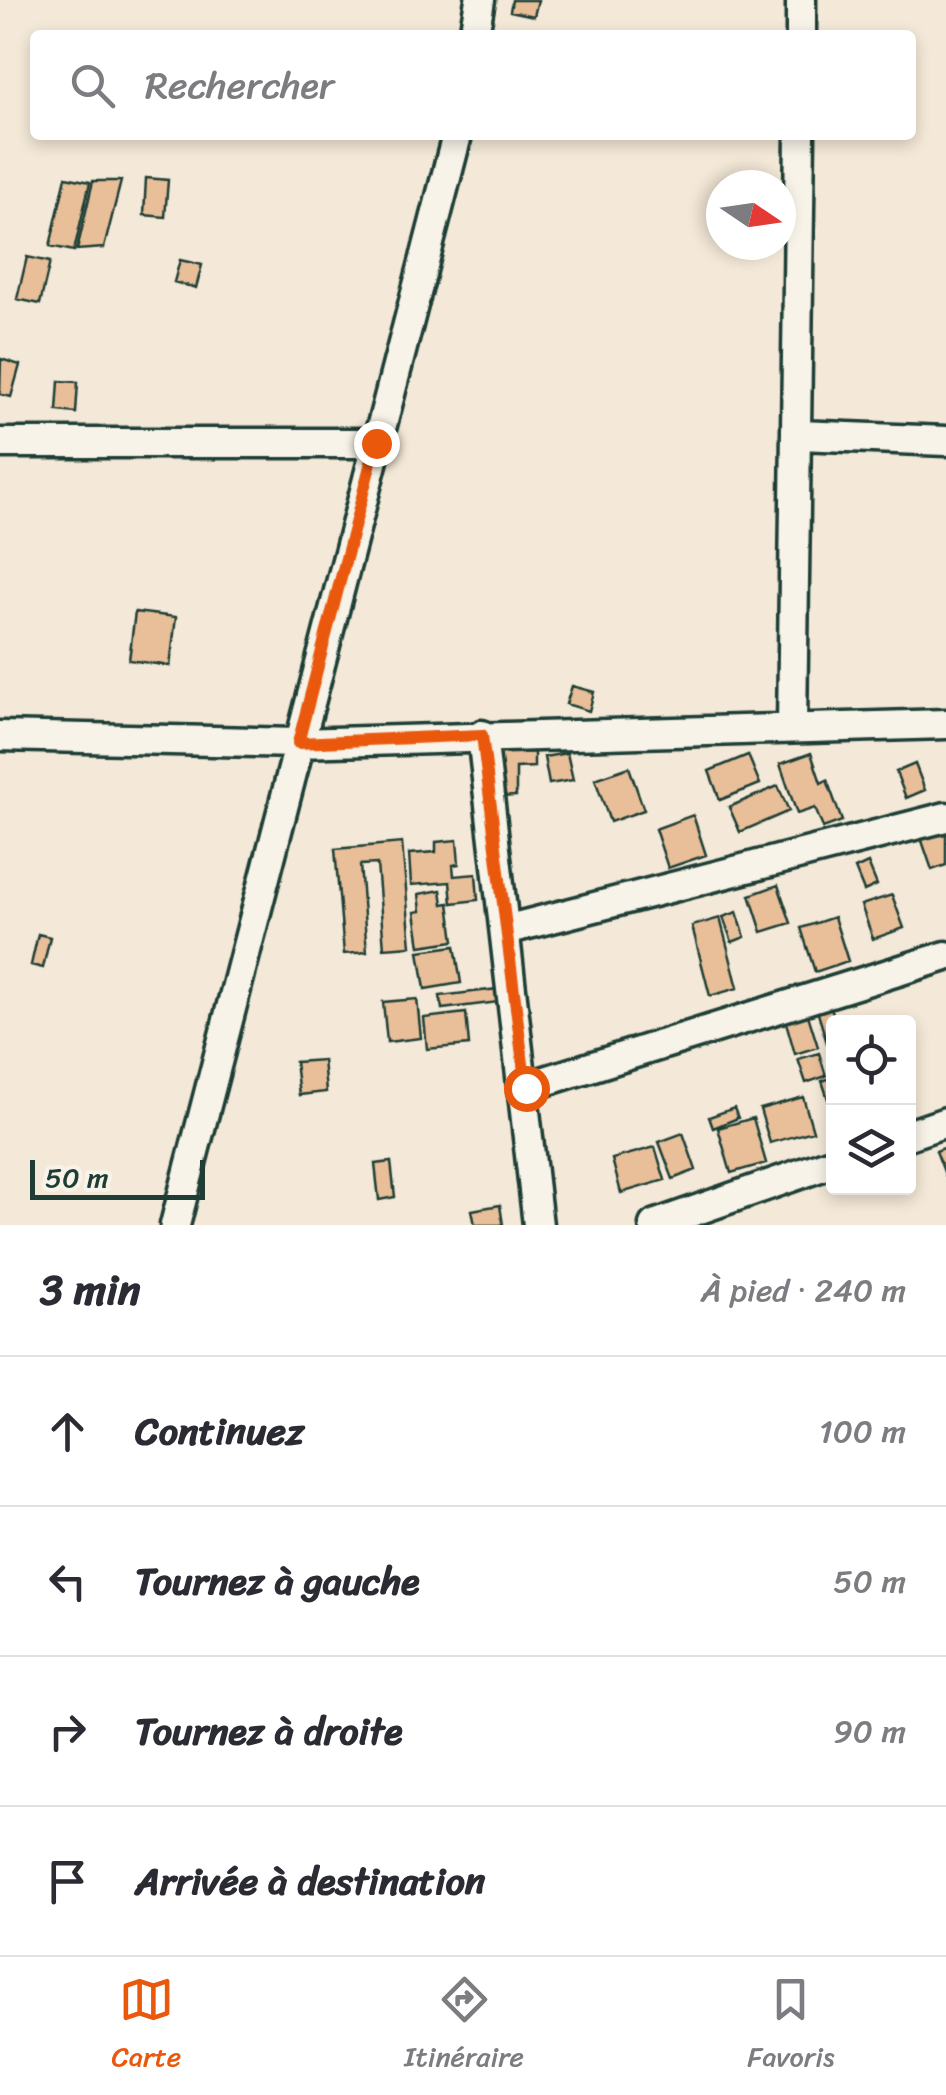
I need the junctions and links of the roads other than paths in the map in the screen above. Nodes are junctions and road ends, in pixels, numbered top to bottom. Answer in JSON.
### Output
{"nodes":[{"id":1,"x":480,"y":0,"type":"edge"},
{"id":2,"x":801,"y":0,"type":"edge"},
{"id":3,"x":475,"y":30,"type":"edge"},
{"id":4,"x":800,"y":30,"type":"edge"},
{"id":5,"x":455,"y":140,"type":"edge"},
{"id":6,"x":800,"y":140,"type":"edge"},
{"id":7,"x":799,"y":435,"type":"junction"},
{"id":8,"x":946,"y":441,"type":"edge"},
{"id":9,"x":0,"y":443,"type":"edge"},
{"id":10,"x":376,"y":443,"type":"junction"},
{"id":11,"x":946,"y":724,"type":"edge"},
{"id":12,"x":792,"y":727,"type":"junction"},
{"id":13,"x":482,"y":735,"type":"junction"},
{"id":14,"x":0,"y":736,"type":"edge"},
{"id":15,"x":298,"y":743,"type":"junction"},
{"id":16,"x":946,"y":817,"type":"edge"},
{"id":17,"x":505,"y":930,"type":"junction"},
{"id":18,"x":946,"y":956,"type":"edge"},
{"id":19,"x":526,"y":1088,"type":"junction"},
{"id":20,"x":946,"y":1122,"type":"edge"},
{"id":21,"x":916,"y":1132,"type":"edge"},
{"id":22,"x":826,"y":1165,"type":"edge"},
{"id":23,"x":175,"y":1225,"type":"edge"},
{"id":24,"x":538,"y":1225,"type":"edge"},
{"id":25,"x":654,"y":1225,"type":"edge"}],
"edges":[{"from":1,"to":3,"type":"street"},
{"from":2,"to":4,"type":"street"},
{"from":5,"to":10,"type":"street"},
{"from":6,"to":7,"type":"street"},
{"from":7,"to":8,"type":"street"},
{"from":7,"to":12,"type":"street"},
{"from":9,"to":10,"type":"street"},
{"from":10,"to":15,"type":"street"},
{"from":11,"to":12,"type":"street"},
{"from":12,"to":13,"type":"street"},
{"from":13,"to":15,"type":"street"},
{"from":13,"to":17,"type":"street"},
{"from":14,"to":15,"type":"street"},
{"from":15,"to":23,"type":"street"},
{"from":16,"to":17,"type":"street"},
{"from":17,"to":19,"type":"street"},
{"from":18,"to":19,"type":"street"},
{"from":19,"to":24,"type":"street"},
{"from":20,"to":21,"type":"street"},
{"from":22,"to":25,"type":"street"}]}
